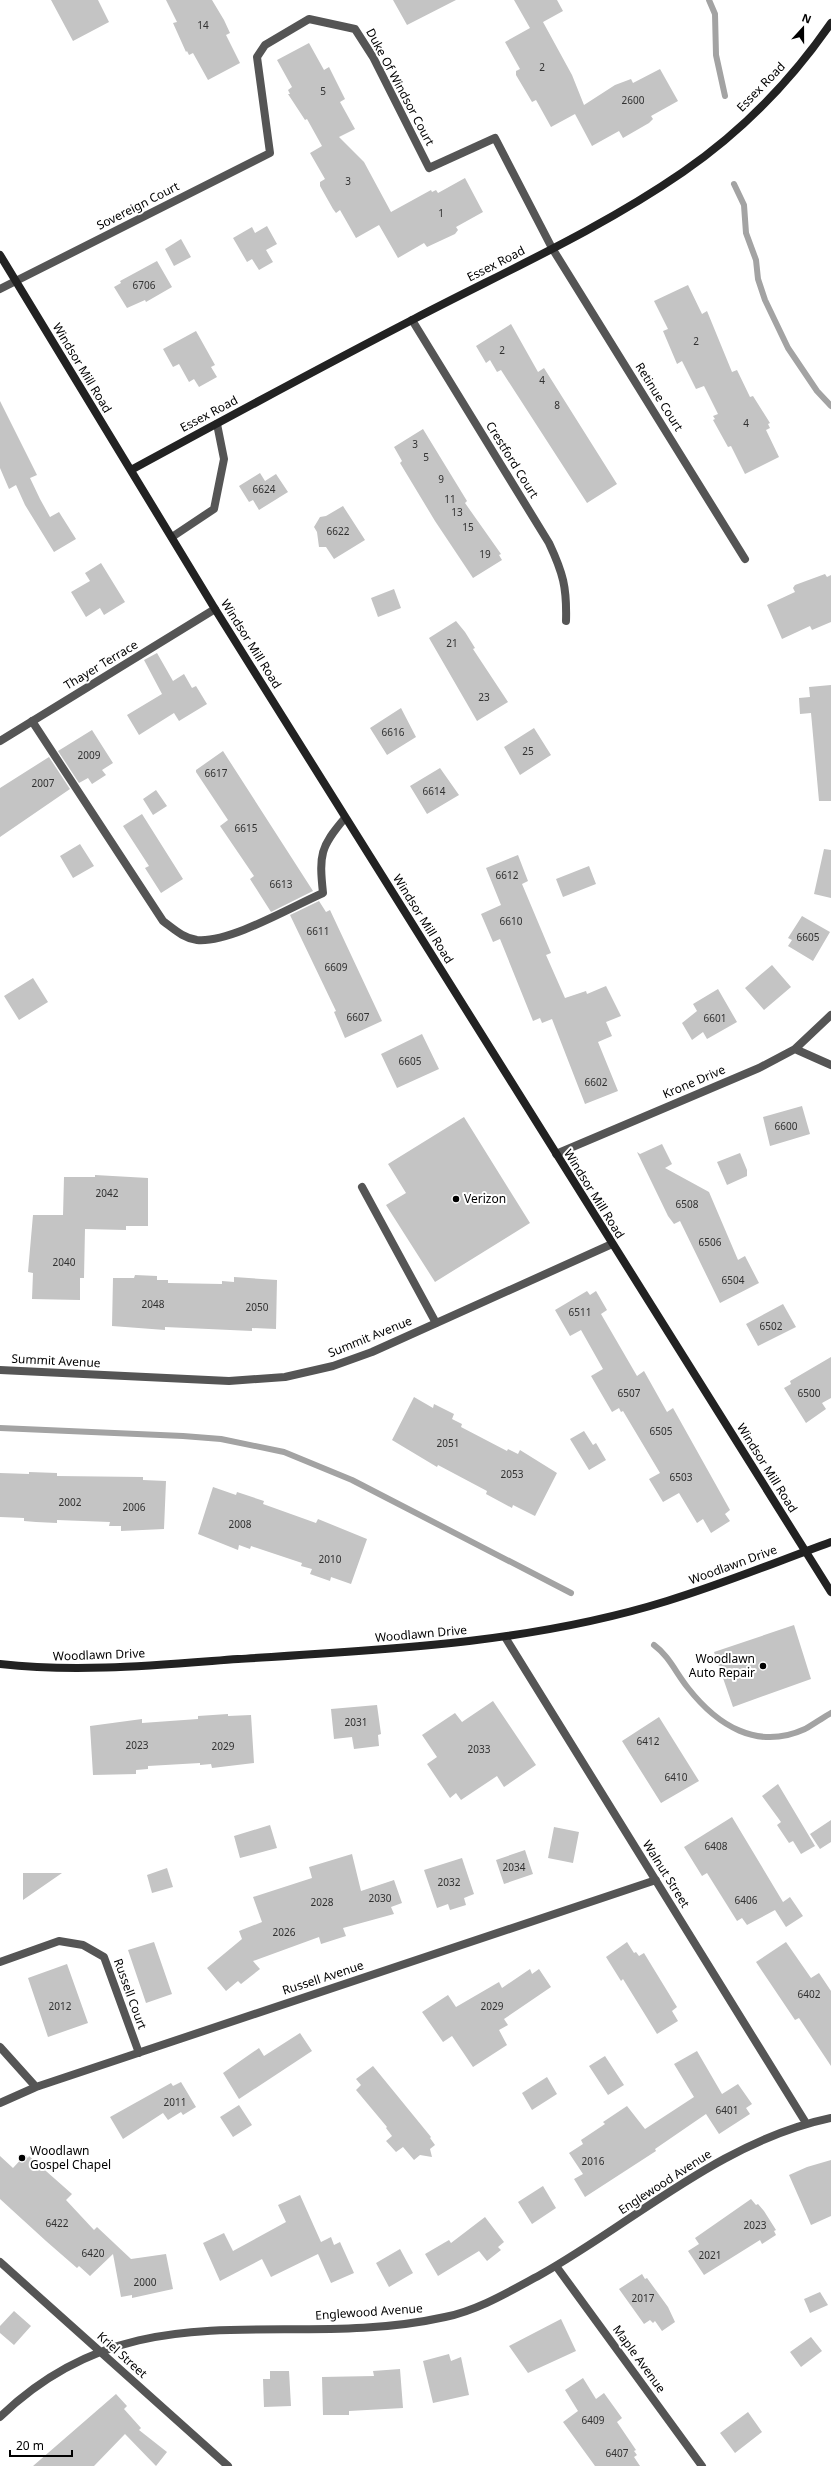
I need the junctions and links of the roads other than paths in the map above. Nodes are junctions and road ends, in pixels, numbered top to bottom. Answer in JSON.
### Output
{"nodes":[{"id":1,"x":831,"y":24,"type":"edge"},
{"id":2,"x":270,"y":153,"type":"joint"},
{"id":3,"x":552,"y":248,"type":"junction"},
{"id":4,"x":0,"y":255,"type":"edge"},
{"id":5,"x":16,"y":281,"type":"junction"},
{"id":6,"x":0,"y":289,"type":"edge"},
{"id":7,"x":412,"y":320,"type":"junction"},
{"id":8,"x":217,"y":424,"type":"junction"},
{"id":9,"x":131,"y":470,"type":"junction"},
{"id":10,"x":172,"y":537,"type":"junction"},
{"id":11,"x":745,"y":559,"type":"dead end"},
{"id":12,"x":215,"y":609,"type":"junction"},
{"id":13,"x":566,"y":620,"type":"dead end"},
{"id":14,"x":32,"y":721,"type":"junction"},
{"id":15,"x":0,"y":741,"type":"edge"},
{"id":16,"x":345,"y":818,"type":"junction"},
{"id":17,"x":831,"y":1015,"type":"edge"},
{"id":18,"x":795,"y":1049,"type":"junction"},
{"id":19,"x":831,"y":1065,"type":"edge"},
{"id":20,"x":556,"y":1154,"type":"junction"},
{"id":21,"x":362,"y":1188,"type":"dead end"},
{"id":22,"x":612,"y":1244,"type":"junction"},
{"id":23,"x":436,"y":1324,"type":"junction"},
{"id":24,"x":0,"y":1370,"type":"edge"},
{"id":25,"x":831,"y":1542,"type":"edge"},
{"id":26,"x":805,"y":1551,"type":"junction"},
{"id":27,"x":831,"y":1592,"type":"edge"},
{"id":28,"x":505,"y":1637,"type":"junction"},
{"id":29,"x":0,"y":1664,"type":"edge"},
{"id":30,"x":656,"y":1880,"type":"junction"},
{"id":31,"x":0,"y":1962,"type":"edge"},
{"id":32,"x":0,"y":2047,"type":"edge"},
{"id":33,"x":139,"y":2053,"type":"junction"},
{"id":34,"x":36,"y":2087,"type":"junction"},
{"id":35,"x":0,"y":2102,"type":"edge"},
{"id":36,"x":831,"y":2118,"type":"edge"},
{"id":37,"x":806,"y":2123,"type":"junction"},
{"id":38,"x":0,"y":2262,"type":"edge"},
{"id":39,"x":556,"y":2266,"type":"junction"},
{"id":40,"x":99,"y":2351,"type":"junction"},
{"id":41,"x":0,"y":2417,"type":"edge"},
{"id":42,"x":228,"y":2466,"type":"edge"},
{"id":43,"x":702,"y":2466,"type":"edge"}],
"edges":[{"from":1,"to":3,"type":"main road","name":"Essex Road"},
{"from":2,"to":3,"type":"street","name":"Duke Of Windsor Court"},
{"from":2,"to":5,"type":"street","name":"Sovereign Court"},
{"from":3,"to":7,"type":"main road","name":"Essex Road"},
{"from":3,"to":11,"type":"street","name":"Retinue Court"},
{"from":4,"to":5,"type":"main road","name":"Windsor Mill Road"},
{"from":5,"to":6,"type":"street","name":"Sovereign Court"},
{"from":5,"to":9,"type":"main road","name":"Windsor Mill Road"},
{"from":7,"to":8,"type":"main road","name":"Essex Road"},
{"from":7,"to":13,"type":"street","name":"Crestford Court"},
{"from":8,"to":9,"type":"main road","name":"Essex Road"},
{"from":8,"to":10,"type":"street"},
{"from":9,"to":10,"type":"main road","name":"Windsor Mill Road"},
{"from":10,"to":12,"type":"main road","name":"Windsor Mill Road"},
{"from":12,"to":14,"type":"street","name":"Thayer Terrace"},
{"from":12,"to":16,"type":"main road","name":"Windsor Mill Road"},
{"from":14,"to":15,"type":"street","name":"Thayer Terrace"},
{"from":14,"to":16,"type":"street"},
{"from":16,"to":20,"type":"main road","name":"Windsor Mill Road"},
{"from":17,"to":18,"type":"street","name":"Krone Drive"},
{"from":18,"to":19,"type":"street"},
{"from":18,"to":20,"type":"street","name":"Krone Drive"},
{"from":20,"to":22,"type":"main road","name":"Windsor Mill Road"},
{"from":21,"to":23,"type":"street"},
{"from":22,"to":23,"type":"street","name":"Summit Avenue"},
{"from":22,"to":26,"type":"main road","name":"Windsor Mill Road"},
{"from":23,"to":24,"type":"street","name":"Summit Avenue"},
{"from":25,"to":26,"type":"main road","name":"Woodlawn Drive"},
{"from":26,"to":27,"type":"main road","name":"Windsor Mill Road"},
{"from":26,"to":28,"type":"main road","name":"Woodlawn Drive"},
{"from":28,"to":29,"type":"main road","name":"Woodlawn Drive"},
{"from":28,"to":30,"type":"street","name":"Walnut Street"},
{"from":30,"to":33,"type":"street","name":"Russell Avenue"},
{"from":30,"to":37,"type":"street","name":"Walnut Street"},
{"from":31,"to":33,"type":"street","name":"Russell Court"},
{"from":32,"to":34,"type":"street"},
{"from":33,"to":34,"type":"street","name":"Russell Avenue"},
{"from":34,"to":35,"type":"street","name":"Russell Avenue"},
{"from":36,"to":37,"type":"street","name":"Englewood Avenue"},
{"from":37,"to":39,"type":"street","name":"Englewood Avenue"},
{"from":38,"to":40,"type":"street","name":"Kriel Street"},
{"from":39,"to":40,"type":"street","name":"Englewood Avenue"},
{"from":39,"to":43,"type":"street","name":"Maple Avenue"},
{"from":40,"to":41,"type":"street","name":"Englewood Avenue"},
{"from":40,"to":42,"type":"street","name":"Kriel Street"}]}
